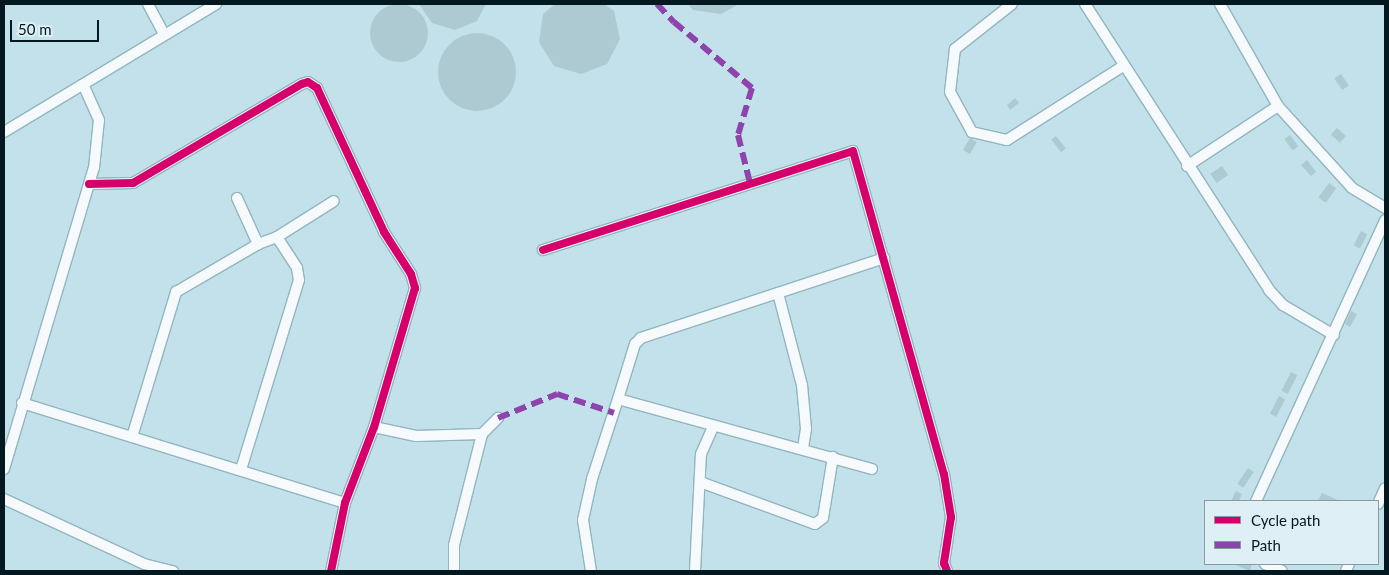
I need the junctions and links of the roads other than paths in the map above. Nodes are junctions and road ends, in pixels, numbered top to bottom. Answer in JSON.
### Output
{"nodes":[{"id":1,"x":148,"y":4,"type":"edge"},
{"id":2,"x":216,"y":4,"type":"edge"},
{"id":3,"x":1012,"y":4,"type":"edge"},
{"id":4,"x":1085,"y":4,"type":"edge"},
{"id":5,"x":1220,"y":4,"type":"edge"},
{"id":6,"x":164,"y":34,"type":"junction"},
{"id":7,"x":1123,"y":66,"type":"junction"},
{"id":8,"x":83,"y":84,"type":"junction"},
{"id":9,"x":1278,"y":106,"type":"junction"},
{"id":10,"x":4,"y":132,"type":"edge"},
{"id":11,"x":1187,"y":166,"type":"junction"},
{"id":12,"x":89,"y":184,"type":"junction"},
{"id":13,"x":237,"y":198,"type":"dead end"},
{"id":14,"x":334,"y":201,"type":"dead end"},
{"id":15,"x":1385,"y":208,"type":"edge"},
{"id":16,"x":1385,"y":220,"type":"edge"},
{"id":17,"x":277,"y":237,"type":"junction"},
{"id":18,"x":258,"y":244,"type":"junction"},
{"id":19,"x":543,"y":250,"type":"dead end"},
{"id":20,"x":884,"y":258,"type":"junction"},
{"id":21,"x":778,"y":293,"type":"junction"},
{"id":22,"x":1334,"y":335,"type":"junction"},
{"id":23,"x":618,"y":399,"type":"junction"},
{"id":24,"x":22,"y":403,"type":"junction"},
{"id":25,"x":498,"y":418,"type":"dead end"},
{"id":26,"x":374,"y":427,"type":"junction"},
{"id":27,"x":713,"y":427,"type":"junction"},
{"id":28,"x":482,"y":434,"type":"junction"},
{"id":29,"x":132,"y":437,"type":"junction"},
{"id":30,"x":804,"y":448,"type":"junction"},
{"id":31,"x":833,"y":457,"type":"junction"},
{"id":32,"x":4,"y":469,"type":"edge"},
{"id":33,"x":872,"y":469,"type":"dead end"},
{"id":34,"x":242,"y":470,"type":"junction"},
{"id":35,"x":700,"y":482,"type":"junction"},
{"id":36,"x":1385,"y":488,"type":"edge"},
{"id":37,"x":4,"y":500,"type":"edge"},
{"id":38,"x":1256,"y":500,"type":"edge"},
{"id":39,"x":1379,"y":502,"type":"edge"},
{"id":40,"x":345,"y":503,"type":"junction"},
{"id":41,"x":1267,"y":565,"type":"edge"},
{"id":42,"x":172,"y":571,"type":"edge"},
{"id":43,"x":331,"y":571,"type":"edge"},
{"id":44,"x":454,"y":571,"type":"edge"},
{"id":45,"x":590,"y":571,"type":"edge"},
{"id":46,"x":695,"y":571,"type":"edge"},
{"id":47,"x":947,"y":571,"type":"edge"},
{"id":48,"x":1282,"y":571,"type":"edge"}],
"edges":[{"from":1,"to":6,"type":"street"},
{"from":2,"to":6,"type":"street"},
{"from":3,"to":7,"type":"street"},
{"from":4,"to":7,"type":"street"},
{"from":5,"to":9,"type":"street"},
{"from":6,"to":8,"type":"street"},
{"from":7,"to":11,"type":"street"},
{"from":8,"to":10,"type":"street"},
{"from":8,"to":12,"type":"street"},
{"from":9,"to":11,"type":"street"},
{"from":9,"to":15,"type":"street"},
{"from":11,"to":22,"type":"street"},
{"from":12,"to":24,"type":"street"},
{"from":12,"to":26,"type":"street"},
{"from":13,"to":18,"type":"street"},
{"from":14,"to":17,"type":"street"},
{"from":16,"to":22,"type":"street"},
{"from":17,"to":18,"type":"street"},
{"from":17,"to":34,"type":"street"},
{"from":18,"to":29,"type":"street"},
{"from":19,"to":20,"type":"street"},
{"from":20,"to":21,"type":"street"},
{"from":20,"to":47,"type":"street"},
{"from":21,"to":23,"type":"street"},
{"from":21,"to":30,"type":"street"},
{"from":22,"to":38,"type":"street"},
{"from":23,"to":27,"type":"street"},
{"from":23,"to":45,"type":"street"},
{"from":24,"to":29,"type":"street"},
{"from":24,"to":32,"type":"street"},
{"from":25,"to":28,"type":"street"},
{"from":26,"to":28,"type":"street"},
{"from":26,"to":40,"type":"street"},
{"from":27,"to":30,"type":"street"},
{"from":27,"to":35,"type":"street"},
{"from":28,"to":44,"type":"street"},
{"from":29,"to":34,"type":"street"},
{"from":30,"to":31,"type":"street"},
{"from":31,"to":33,"type":"street"},
{"from":31,"to":35,"type":"street"},
{"from":34,"to":40,"type":"street"},
{"from":35,"to":46,"type":"street"},
{"from":36,"to":39,"type":"street"},
{"from":37,"to":42,"type":"street"},
{"from":40,"to":43,"type":"street"},
{"from":41,"to":48,"type":"street"}]}
